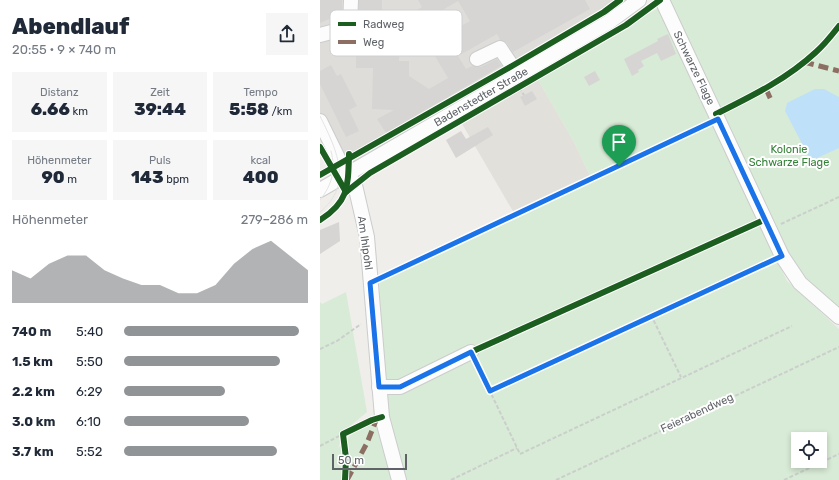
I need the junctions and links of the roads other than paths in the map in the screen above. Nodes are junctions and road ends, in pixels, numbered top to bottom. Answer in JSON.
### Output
{"nodes":[{"id":1,"x":351,"y":0,"type":"edge"},
{"id":2,"x":638,"y":0,"type":"edge"},
{"id":3,"x":662,"y":0,"type":"edge"},
{"id":4,"x":351,"y":10,"type":"edge"},
{"id":5,"x":330,"y":32,"type":"edge"},
{"id":6,"x":320,"y":35,"type":"edge"},
{"id":7,"x":477,"y":59,"type":"dead end"},
{"id":8,"x":519,"y":82,"type":"junction"},
{"id":9,"x":320,"y":121,"type":"edge"},
{"id":10,"x":348,"y":174,"type":"junction"},
{"id":11,"x":320,"y":190,"type":"edge"},
{"id":12,"x":839,"y":317,"type":"edge"},
{"id":13,"x":471,"y":352,"type":"road end"},
{"id":14,"x":379,"y":387,"type":"junction"},
{"id":15,"x":399,"y":480,"type":"edge"}],
"edges":[{"from":1,"to":4,"type":"street"},
{"from":2,"to":8,"type":"street","name":"Badenstedter Straße"},
{"from":3,"to":12,"type":"street","name":"Schwarze Flage"},
{"from":5,"to":6,"type":"street"},
{"from":7,"to":8,"type":"street"},
{"from":8,"to":10,"type":"street","name":"Badenstedter Straße"},
{"from":9,"to":10,"type":"street","name":"Am Ihlpohl"},
{"from":10,"to":11,"type":"street","name":"Badenstedter Straße"},
{"from":10,"to":14,"type":"street","name":"Am Ihlpohl"},
{"from":13,"to":14,"type":"street"},
{"from":14,"to":15,"type":"street","name":"Am Ihlpohl"}]}
